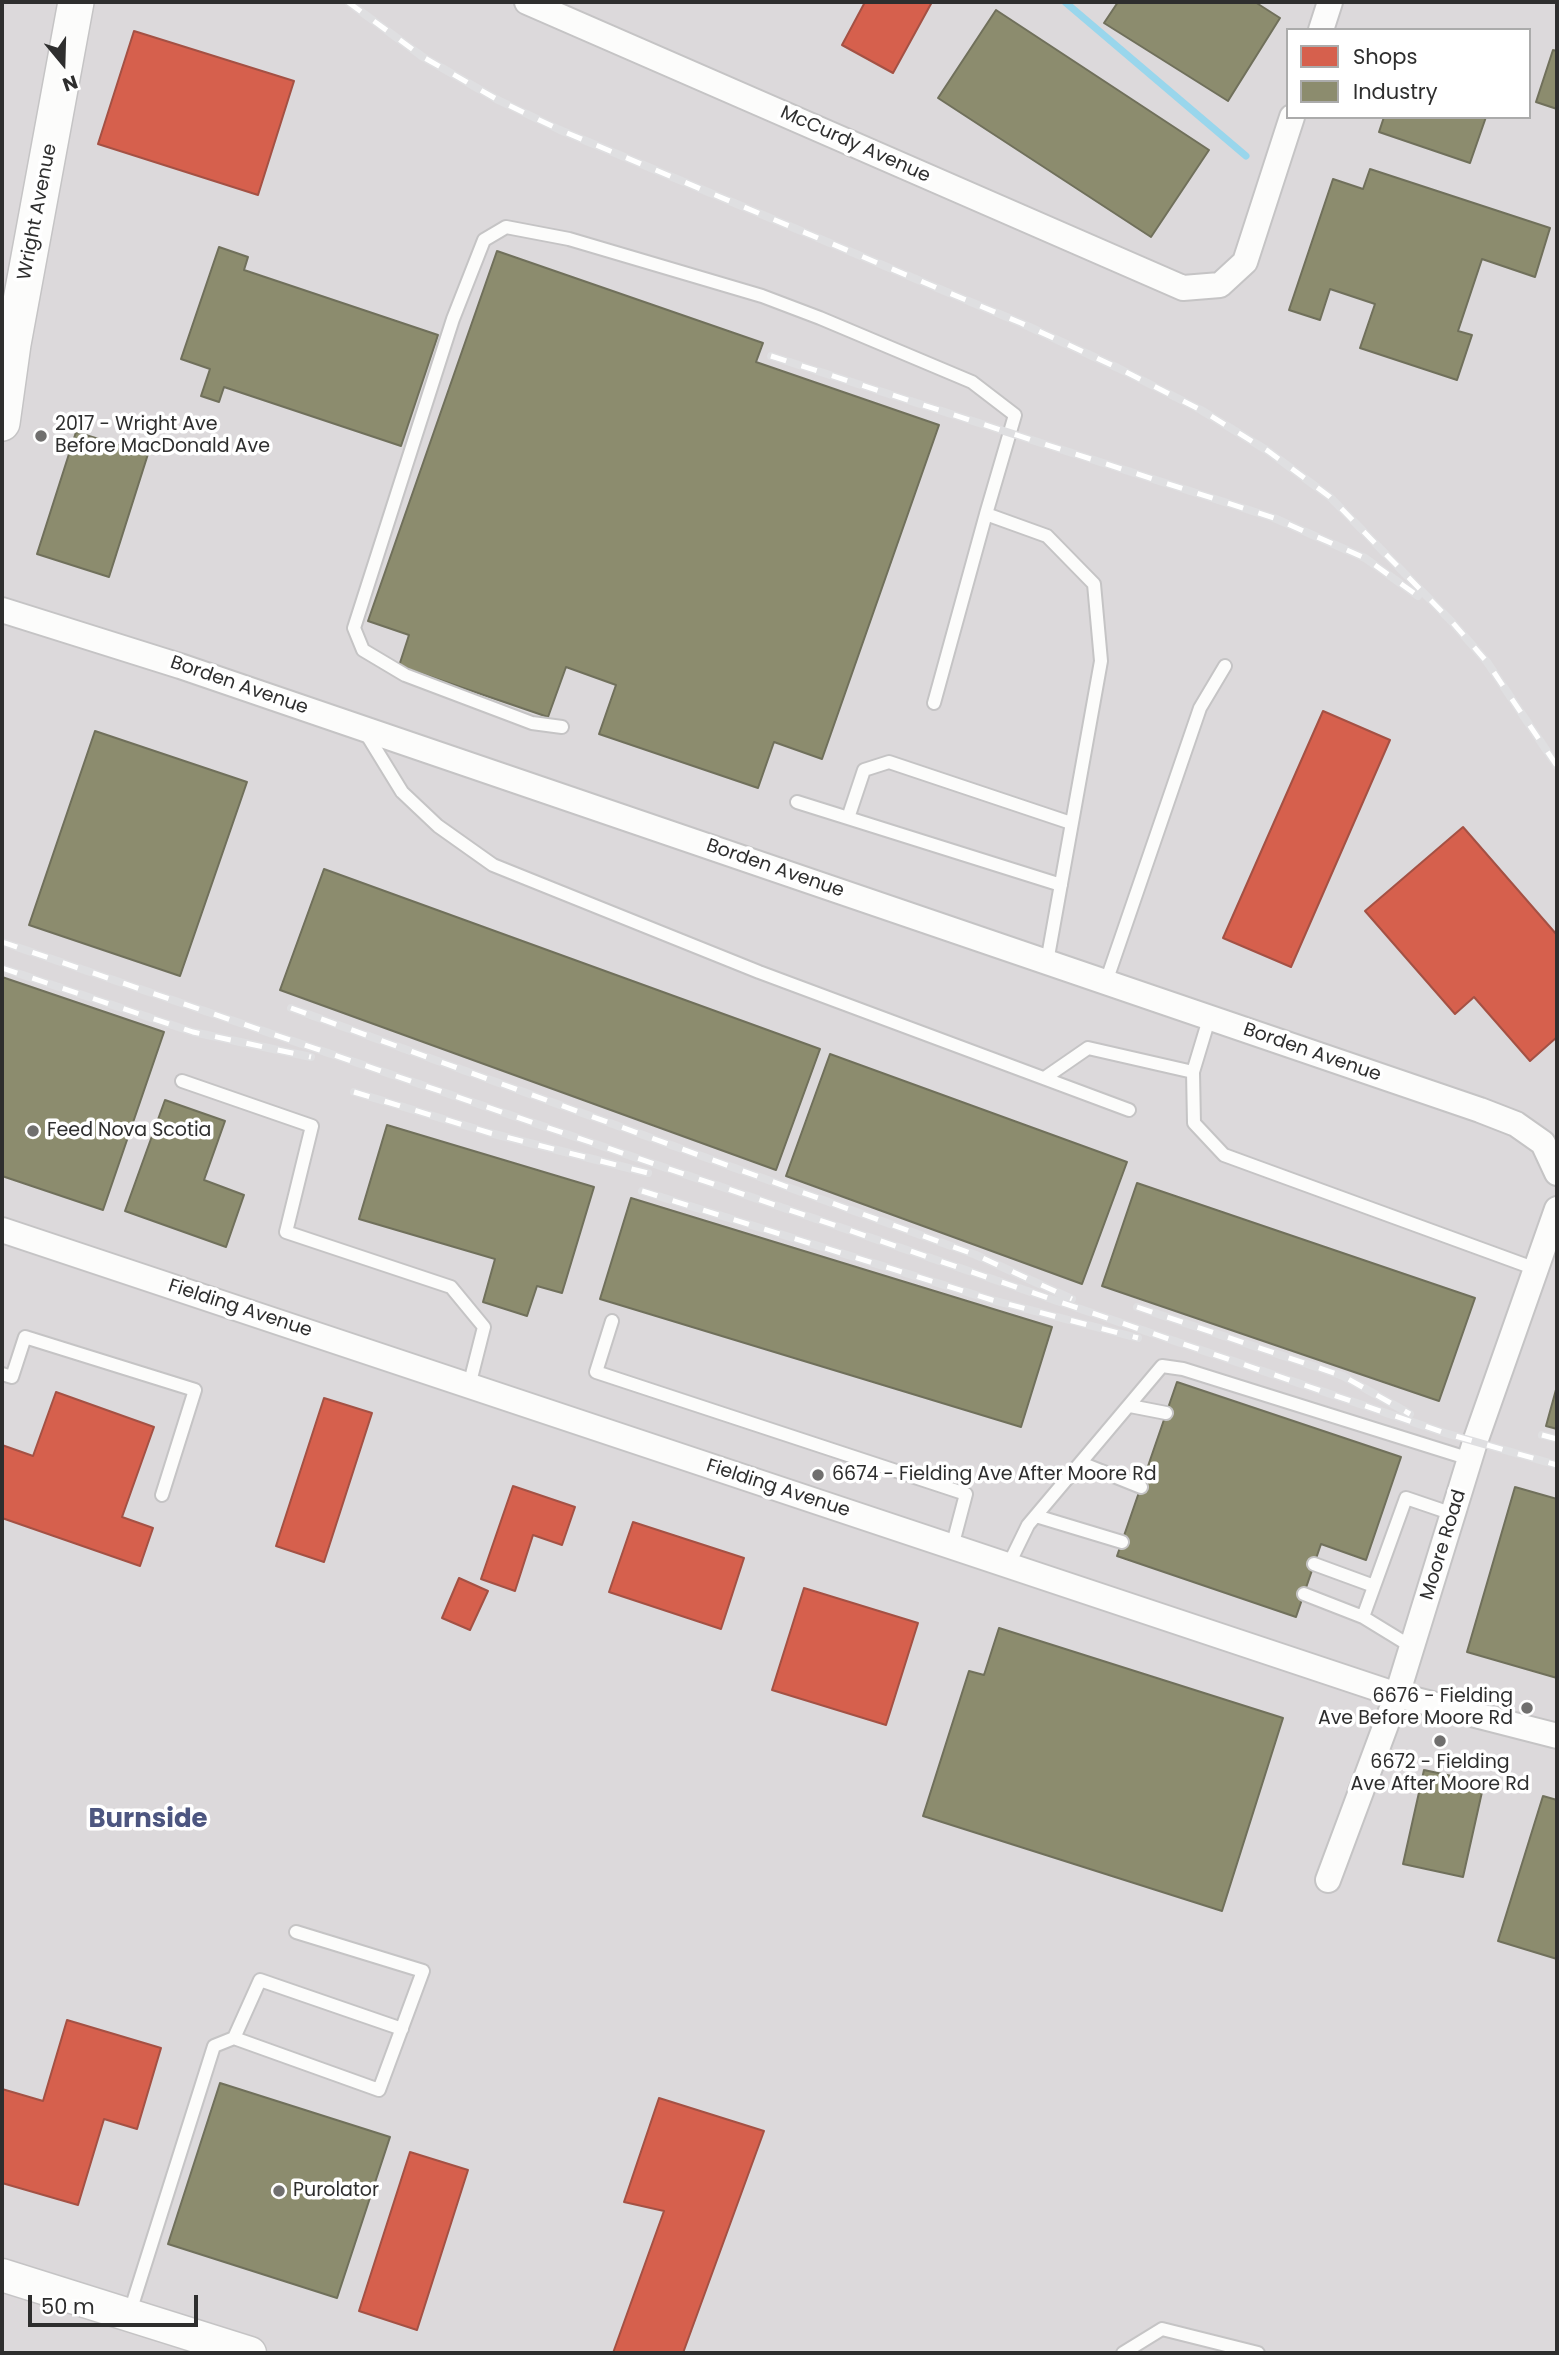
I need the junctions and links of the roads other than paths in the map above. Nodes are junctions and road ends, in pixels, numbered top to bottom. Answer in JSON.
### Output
{"nodes":[{"id":1,"x":76,"y":2,"type":"edge"},
{"id":2,"x":527,"y":2,"type":"edge"},
{"id":3,"x":1330,"y":2,"type":"edge"},
{"id":4,"x":1322,"y":28,"type":"edge"},
{"id":5,"x":1292,"y":119,"type":"edge"},
{"id":6,"x":7,"y":342,"type":"edge"},
{"id":7,"x":2,"y":424,"type":"edge"},
{"id":8,"x":986,"y":514,"type":"junction"},
{"id":9,"x":2,"y":610,"type":"edge"},
{"id":10,"x":1225,"y":666,"type":"dead end"},
{"id":11,"x":934,"y":703,"type":"dead end"},
{"id":12,"x":562,"y":727,"type":"dead end"},
{"id":13,"x":363,"y":728,"type":"junction"},
{"id":14,"x":797,"y":802,"type":"dead end"},
{"id":15,"x":848,"y":818,"type":"junction"},
{"id":16,"x":1071,"y":823,"type":"junction"},
{"id":17,"x":1061,"y":885,"type":"junction"},
{"id":18,"x":1047,"y":962,"type":"junction"},
{"id":19,"x":1105,"y":982,"type":"junction"},
{"id":20,"x":1209,"y":1019,"type":"junction"},
{"id":21,"x":1193,"y":1072,"type":"junction"},
{"id":22,"x":1046,"y":1077,"type":"junction"},
{"id":23,"x":182,"y":1081,"type":"dead end"},
{"id":24,"x":1129,"y":1110,"type":"dead end"},
{"id":25,"x":1557,"y":1173,"type":"edge"},
{"id":26,"x":1557,"y":1209,"type":"edge"},
{"id":27,"x":2,"y":1230,"type":"edge"},
{"id":28,"x":1551,"y":1247,"type":"edge"},
{"id":29,"x":1536,"y":1269,"type":"junction"},
{"id":30,"x":612,"y":1321,"type":"dead end"},
{"id":31,"x":2,"y":1374,"type":"edge"},
{"id":32,"x":469,"y":1385,"type":"junction"},
{"id":33,"x":1130,"y":1406,"type":"junction"},
{"id":34,"x":1166,"y":1413,"type":"dead end"},
{"id":35,"x":1470,"y":1459,"type":"junction"},
{"id":36,"x":1081,"y":1463,"type":"junction"},
{"id":37,"x":1141,"y":1487,"type":"dead end"},
{"id":38,"x":162,"y":1495,"type":"dead end"},
{"id":39,"x":1453,"y":1514,"type":"junction"},
{"id":40,"x":1036,"y":1516,"type":"junction"},
{"id":41,"x":1122,"y":1542,"type":"dead end"},
{"id":42,"x":952,"y":1547,"type":"junction"},
{"id":43,"x":1314,"y":1564,"type":"dead end"},
{"id":44,"x":1008,"y":1566,"type":"junction"},
{"id":45,"x":1374,"y":1586,"type":"junction"},
{"id":46,"x":1304,"y":1594,"type":"dead end"},
{"id":47,"x":1363,"y":1617,"type":"junction"},
{"id":48,"x":1412,"y":1647,"type":"junction"},
{"id":49,"x":1397,"y":1695,"type":"junction"},
{"id":50,"x":1557,"y":1736,"type":"edge"},
{"id":51,"x":1328,"y":1880,"type":"dead end"},
{"id":52,"x":296,"y":1932,"type":"dead end"},
{"id":53,"x":402,"y":2029,"type":"junction"},
{"id":54,"x":234,"y":2038,"type":"junction"},
{"id":55,"x":2,"y":2275,"type":"edge"},
{"id":56,"x":129,"y":2315,"type":"junction"},
{"id":57,"x":250,"y":2353,"type":"edge"},
{"id":58,"x":1123,"y":2353,"type":"edge"},
{"id":59,"x":1258,"y":2353,"type":"edge"}],
"edges":[{"from":1,"to":6,"type":"main road","name":"Wright Avenue"},
{"from":2,"to":5,"type":"street","name":"McCurdy Avenue"},
{"from":3,"to":4,"type":"street"},
{"from":6,"to":7,"type":"main road","name":"Wright Avenue"},
{"from":8,"to":11,"type":"lane"},
{"from":8,"to":12,"type":"lane"},
{"from":8,"to":16,"type":"lane"},
{"from":9,"to":13,"type":"street","name":"Borden Avenue"},
{"from":10,"to":19,"type":"lane"},
{"from":13,"to":18,"type":"street","name":"Borden Avenue"},
{"from":13,"to":22,"type":"lane"},
{"from":14,"to":15,"type":"lane"},
{"from":15,"to":16,"type":"lane"},
{"from":15,"to":17,"type":"lane"},
{"from":16,"to":17,"type":"lane"},
{"from":17,"to":18,"type":"lane"},
{"from":18,"to":19,"type":"street","name":"Borden Avenue"},
{"from":19,"to":20,"type":"street","name":"Borden Avenue"},
{"from":20,"to":21,"type":"lane"},
{"from":20,"to":25,"type":"street","name":"Borden Avenue"},
{"from":21,"to":22,"type":"lane"},
{"from":21,"to":29,"type":"lane"},
{"from":22,"to":24,"type":"lane"},
{"from":23,"to":32,"type":"lane"},
{"from":26,"to":28,"type":"street","name":"Moore Road"},
{"from":27,"to":32,"type":"street","name":"Fielding Avenue"},
{"from":28,"to":29,"type":"street","name":"Moore Road"},
{"from":29,"to":35,"type":"street","name":"Moore Road"},
{"from":30,"to":42,"type":"lane"},
{"from":31,"to":38,"type":"lane"},
{"from":32,"to":42,"type":"street","name":"Fielding Avenue"},
{"from":33,"to":34,"type":"lane"},
{"from":33,"to":35,"type":"lane"},
{"from":33,"to":36,"type":"lane"},
{"from":35,"to":39,"type":"street","name":"Moore Road"},
{"from":36,"to":37,"type":"lane"},
{"from":36,"to":40,"type":"lane"},
{"from":39,"to":45,"type":"lane"},
{"from":39,"to":48,"type":"street","name":"Moore Road"},
{"from":40,"to":41,"type":"lane"},
{"from":40,"to":44,"type":"lane"},
{"from":42,"to":44,"type":"street","name":"Fielding Avenue"},
{"from":43,"to":45,"type":"lane"},
{"from":44,"to":49,"type":"street","name":"Fielding Avenue"},
{"from":45,"to":47,"type":"lane"},
{"from":46,"to":47,"type":"lane"},
{"from":47,"to":48,"type":"lane"},
{"from":48,"to":49,"type":"street","name":"Moore Road"},
{"from":49,"to":50,"type":"street","name":"Fielding Avenue"},
{"from":49,"to":51,"type":"street","name":"Moore Road"},
{"from":52,"to":53,"type":"lane"},
{"from":53,"to":54,"type":"lane"},
{"from":53,"to":54,"type":"lane"},
{"from":54,"to":56,"type":"lane"},
{"from":55,"to":56,"type":"street"},
{"from":56,"to":57,"type":"street"},
{"from":58,"to":59,"type":"lane"}]}
